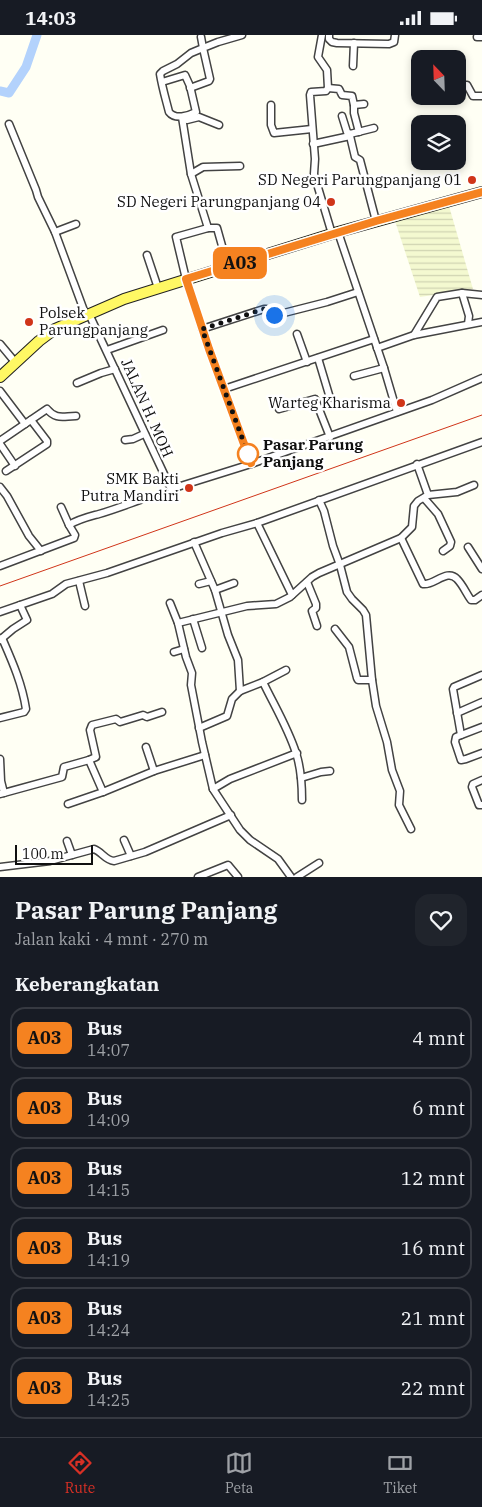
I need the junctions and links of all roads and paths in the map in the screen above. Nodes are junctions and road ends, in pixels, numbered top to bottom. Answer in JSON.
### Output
{"nodes":[{"id":1,"x":242,"y":35,"type":"edge"},
{"id":2,"x":322,"y":35,"type":"edge"},
{"id":3,"x":329,"y":35,"type":"edge"},
{"id":4,"x":395,"y":35,"type":"edge"},
{"id":5,"x":201,"y":37,"type":"dead end"},
{"id":6,"x":354,"y":43,"type":"junction"},
{"id":7,"x":203,"y":49,"type":"junction"},
{"id":8,"x":353,"y":66,"type":"dead end"},
{"id":9,"x":162,"y":82,"type":"junction"},
{"id":10,"x":466,"y":85,"type":"edge"},
{"id":11,"x":190,"y":88,"type":"junction"},
{"id":12,"x":328,"y":88,"type":"junction"},
{"id":13,"x":482,"y":96,"type":"edge"},
{"id":14,"x":364,"y":104,"type":"dead end"},
{"id":15,"x":271,"y":105,"type":"dead end"},
{"id":16,"x":354,"y":105,"type":"junction"},
{"id":17,"x":342,"y":116,"type":"dead end"},
{"id":18,"x":183,"y":119,"type":"junction"},
{"id":19,"x":9,"y":124,"type":"dead end"},
{"id":20,"x":219,"y":125,"type":"dead end"},
{"id":21,"x":374,"y":128,"type":"dead end"},
{"id":22,"x":312,"y":129,"type":"junction"},
{"id":23,"x":359,"y":131,"type":"junction"},
{"id":24,"x":350,"y":135,"type":"junction"},
{"id":25,"x":313,"y":144,"type":"junction"},
{"id":26,"x":240,"y":166,"type":"dead end"},
{"id":27,"x":191,"y":174,"type":"junction"},
{"id":28,"x":482,"y":192,"type":"edge"},
{"id":29,"x":376,"y":221,"type":"junction"},
{"id":30,"x":76,"y":224,"type":"dead end"},
{"id":31,"x":208,"y":228,"type":"junction"},
{"id":32,"x":55,"y":232,"type":"junction"},
{"id":33,"x":335,"y":233,"type":"junction"},
{"id":34,"x":147,"y":255,"type":"dead end"},
{"id":35,"x":228,"y":267,"type":"junction"},
{"id":36,"x":186,"y":279,"type":"junction"},
{"id":37,"x":158,"y":288,"type":"junction"},
{"id":38,"x":358,"y":292,"type":"junction"},
{"id":39,"x":462,"y":293,"type":"junction"},
{"id":40,"x":482,"y":295,"type":"edge"},
{"id":41,"x":88,"y":315,"type":"junction"},
{"id":42,"x":482,"y":322,"type":"edge"},
{"id":43,"x":468,"y":324,"type":"junction"},
{"id":44,"x":202,"y":329,"type":"junction"},
{"id":45,"x":164,"y":330,"type":"dead end"},
{"id":46,"x":297,"y":334,"type":"dead end"},
{"id":47,"x":414,"y":335,"type":"junction"},
{"id":48,"x":374,"y":339,"type":"junction"},
{"id":49,"x":0,"y":344,"type":"edge"},
{"id":50,"x":377,"y":347,"type":"junction"},
{"id":51,"x":107,"y":350,"type":"junction"},
{"id":52,"x":318,"y":358,"type":"junction"},
{"id":53,"x":15,"y":362,"type":"junction"},
{"id":54,"x":307,"y":362,"type":"junction"},
{"id":55,"x":384,"y":367,"type":"junction"},
{"id":56,"x":115,"y":369,"type":"junction"},
{"id":57,"x":354,"y":376,"type":"dead end"},
{"id":58,"x":0,"y":377,"type":"edge"},
{"id":59,"x":482,"y":378,"type":"edge"},
{"id":60,"x":77,"y":383,"type":"dead end"},
{"id":61,"x":224,"y":389,"type":"junction"},
{"id":62,"x":0,"y":391,"type":"edge"},
{"id":63,"x":330,"y":398,"type":"dead end"},
{"id":64,"x":279,"y":409,"type":"dead end"},
{"id":65,"x":397,"y":412,"type":"junction"},
{"id":66,"x":76,"y":416,"type":"dead end"},
{"id":67,"x":28,"y":422,"type":"junction"},
{"id":68,"x":144,"y":434,"type":"junction"},
{"id":69,"x":330,"y":437,"type":"junction"},
{"id":70,"x":125,"y":440,"type":"dead end"},
{"id":71,"x":0,"y":442,"type":"edge"},
{"id":72,"x":482,"y":442,"type":"edge"},
{"id":73,"x":251,"y":463,"type":"junction"},
{"id":74,"x":417,"y":464,"type":"junction"},
{"id":75,"x":16,"y":466,"type":"junction"},
{"id":76,"x":6,"y":471,"type":"dead end"},
{"id":77,"x":474,"y":485,"type":"dead end"},
{"id":78,"x":0,"y":487,"type":"edge"},
{"id":79,"x":426,"y":497,"type":"junction"},
{"id":80,"x":140,"y":500,"type":"dead end"},
{"id":81,"x":319,"y":500,"type":"junction"},
{"id":82,"x":61,"y":507,"type":"dead end"},
{"id":83,"x":257,"y":523,"type":"junction"},
{"id":84,"x":69,"y":525,"type":"junction"},
{"id":85,"x":401,"y":538,"type":"junction"},
{"id":86,"x":194,"y":542,"type":"junction"},
{"id":87,"x":468,"y":547,"type":"dead end"},
{"id":88,"x":41,"y":551,"type":"junction"},
{"id":89,"x":444,"y":551,"type":"dead end"},
{"id":90,"x":0,"y":565,"type":"edge"},
{"id":91,"x":340,"y":565,"type":"junction"},
{"id":92,"x":482,"y":569,"type":"edge"},
{"id":93,"x":79,"y":581,"type":"junction"},
{"id":94,"x":211,"y":581,"type":"junction"},
{"id":95,"x":307,"y":582,"type":"junction"},
{"id":96,"x":234,"y":583,"type":"dead end"},
{"id":97,"x":198,"y":585,"type":"dead end"},
{"id":98,"x":215,"y":590,"type":"junction"},
{"id":99,"x":292,"y":595,"type":"junction"},
{"id":100,"x":482,"y":595,"type":"edge"},
{"id":101,"x":170,"y":603,"type":"dead end"},
{"id":102,"x":20,"y":605,"type":"junction"},
{"id":103,"x":85,"y":606,"type":"dead end"},
{"id":104,"x":0,"y":612,"type":"edge"},
{"id":105,"x":222,"y":613,"type":"junction"},
{"id":106,"x":193,"y":619,"type":"junction"},
{"id":107,"x":178,"y":623,"type":"junction"},
{"id":108,"x":317,"y":626,"type":"dead end"},
{"id":109,"x":335,"y":629,"type":"dead end"},
{"id":110,"x":1,"y":639,"type":"edge"},
{"id":111,"x":202,"y":648,"type":"dead end"},
{"id":112,"x":184,"y":649,"type":"junction"},
{"id":113,"x":174,"y":652,"type":"dead end"},
{"id":114,"x":286,"y":669,"type":"dead end"},
{"id":115,"x":482,"y":675,"type":"edge"},
{"id":116,"x":372,"y":680,"type":"junction"},
{"id":117,"x":263,"y":682,"type":"junction"},
{"id":118,"x":240,"y":691,"type":"junction"},
{"id":119,"x":482,"y":702,"type":"edge"},
{"id":120,"x":162,"y":712,"type":"dead end"},
{"id":121,"x":457,"y":713,"type":"junction"},
{"id":122,"x":0,"y":718,"type":"edge"},
{"id":123,"x":482,"y":727,"type":"edge"},
{"id":124,"x":199,"y":728,"type":"junction"},
{"id":125,"x":461,"y":735,"type":"junction"},
{"id":126,"x":146,"y":747,"type":"dead end"},
{"id":127,"x":297,"y":753,"type":"junction"},
{"id":128,"x":482,"y":753,"type":"edge"},
{"id":129,"x":205,"y":755,"type":"junction"},
{"id":130,"x":89,"y":760,"type":"junction"},
{"id":131,"x":0,"y":763,"type":"edge"},
{"id":132,"x":154,"y":771,"type":"junction"},
{"id":133,"x":330,"y":771,"type":"dead end"},
{"id":134,"x":301,"y":779,"type":"junction"},
{"id":135,"x":482,"y":780,"type":"edge"},
{"id":136,"x":213,"y":789,"type":"junction"},
{"id":137,"x":103,"y":792,"type":"junction"},
{"id":138,"x":2,"y":794,"type":"edge"},
{"id":139,"x":302,"y":800,"type":"dead end"},
{"id":140,"x":68,"y":804,"type":"dead end"},
{"id":141,"x":482,"y":805,"type":"edge"},
{"id":142,"x":231,"y":815,"type":"junction"},
{"id":143,"x":411,"y":829,"type":"dead end"},
{"id":144,"x":124,"y":840,"type":"dead end"},
{"id":145,"x":67,"y":841,"type":"dead end"},
{"id":146,"x":72,"y":855,"type":"junction"},
{"id":147,"x":131,"y":856,"type":"junction"},
{"id":148,"x":319,"y":863,"type":"dead end"},
{"id":149,"x":0,"y":867,"type":"edge"},
{"id":150,"x":198,"y":877,"type":"edge"},
{"id":151,"x":238,"y":877,"type":"edge"},
{"id":152,"x":291,"y":877,"type":"edge"},
{"id":153,"x":297,"y":877,"type":"edge"}],
"edges":[{"from":1,"to":7,"type":"street"},
{"from":2,"to":12,"type":"street"},
{"from":3,"to":6,"type":"street"},
{"from":4,"to":6,"type":"street"},
{"from":5,"to":7,"type":"street"},
{"from":6,"to":8,"type":"street"},
{"from":7,"to":9,"type":"street"},
{"from":7,"to":11,"type":"street"},
{"from":9,"to":11,"type":"street"},
{"from":9,"to":18,"type":"street"},
{"from":10,"to":13,"type":"street"},
{"from":11,"to":18,"type":"street"},
{"from":12,"to":16,"type":"street"},
{"from":12,"to":22,"type":"street"},
{"from":14,"to":16,"type":"street"},
{"from":15,"to":22,"type":"street"},
{"from":16,"to":23,"type":"street"},
{"from":17,"to":24,"type":"street"},
{"from":18,"to":20,"type":"street"},
{"from":18,"to":27,"type":"street"},
{"from":19,"to":32,"type":"street","name":"JALAN H. MOH"},
{"from":21,"to":23,"type":"street"},
{"from":22,"to":25,"type":"street"},
{"from":23,"to":24,"type":"street"},
{"from":24,"to":25,"type":"street"},
{"from":24,"to":29,"type":"street"},
{"from":25,"to":33,"type":"street"},
{"from":26,"to":27,"type":"street"},
{"from":27,"to":31,"type":"street"},
{"from":28,"to":29,"type":"main road"},
{"from":29,"to":33,"type":"main road"},
{"from":30,"to":32,"type":"street"},
{"from":31,"to":35,"type":"street"},
{"from":31,"to":36,"type":"street"},
{"from":32,"to":41,"type":"street","name":"JALAN H. MOH"},
{"from":33,"to":35,"type":"main road"},
{"from":33,"to":38,"type":"street"},
{"from":34,"to":37,"type":"street"},
{"from":35,"to":36,"type":"main road"},
{"from":36,"to":37,"type":"main road"},
{"from":36,"to":44,"type":"street"},
{"from":37,"to":41,"type":"main road"},
{"from":38,"to":44,"type":"street"},
{"from":38,"to":48,"type":"street"},
{"from":39,"to":40,"type":"street"},
{"from":39,"to":43,"type":"street"},
{"from":39,"to":47,"type":"street"},
{"from":41,"to":51,"type":"street","name":"JALAN H. MOH"},
{"from":41,"to":53,"type":"main road"},
{"from":42,"to":43,"type":"street"},
{"from":43,"to":47,"type":"street"},
{"from":44,"to":61,"type":"street"},
{"from":45,"to":51,"type":"street"},
{"from":46,"to":54,"type":"street"},
{"from":47,"to":50,"type":"street"},
{"from":48,"to":50,"type":"street"},
{"from":48,"to":52,"type":"street"},
{"from":49,"to":53,"type":"street"},
{"from":50,"to":55,"type":"street"},
{"from":51,"to":56,"type":"street","name":"JALAN H. MOH"},
{"from":52,"to":54,"type":"street"},
{"from":52,"to":63,"type":"street"},
{"from":53,"to":58,"type":"main road"},
{"from":54,"to":61,"type":"street"},
{"from":55,"to":57,"type":"street"},
{"from":55,"to":65,"type":"street"},
{"from":56,"to":60,"type":"street"},
{"from":56,"to":68,"type":"street","name":"JALAN H. MOH"},
{"from":59,"to":65,"type":"street"},
{"from":61,"to":73,"type":"street"},
{"from":62,"to":67,"type":"street"},
{"from":64,"to":69,"type":"street"},
{"from":65,"to":69,"type":"street"},
{"from":66,"to":67,"type":"street"},
{"from":67,"to":71,"type":"street"},
{"from":67,"to":75,"type":"street"},
{"from":68,"to":70,"type":"street"},
{"from":68,"to":73,"type":"street","name":"JALAN H. MOH"},
{"from":69,"to":73,"type":"street"},
{"from":71,"to":75,"type":"street"},
{"from":72,"to":74,"type":"street"},
{"from":74,"to":79,"type":"street"},
{"from":74,"to":81,"type":"street"},
{"from":75,"to":76,"type":"street"},
{"from":77,"to":79,"type":"street"},
{"from":78,"to":88,"type":"street"},
{"from":79,"to":85,"type":"street"},
{"from":79,"to":89,"type":"street"},
{"from":80,"to":84,"type":"street"},
{"from":81,"to":83,"type":"street"},
{"from":81,"to":91,"type":"street"},
{"from":82,"to":84,"type":"street"},
{"from":83,"to":86,"type":"street"},
{"from":83,"to":99,"type":"street"},
{"from":84,"to":88,"type":"street"},
{"from":85,"to":91,"type":"street"},
{"from":85,"to":100,"type":"street"},
{"from":86,"to":93,"type":"street"},
{"from":86,"to":94,"type":"street"},
{"from":87,"to":92,"type":"street"},
{"from":88,"to":90,"type":"street"},
{"from":91,"to":95,"type":"street"},
{"from":91,"to":116,"type":"street"},
{"from":93,"to":102,"type":"street"},
{"from":93,"to":103,"type":"street"},
{"from":94,"to":97,"type":"street"},
{"from":94,"to":98,"type":"street"},
{"from":95,"to":99,"type":"street"},
{"from":95,"to":108,"type":"street"},
{"from":96,"to":98,"type":"street"},
{"from":98,"to":105,"type":"street"},
{"from":99,"to":105,"type":"street"},
{"from":101,"to":107,"type":"street"},
{"from":102,"to":104,"type":"street"},
{"from":102,"to":110,"type":"street"},
{"from":105,"to":106,"type":"street"},
{"from":105,"to":118,"type":"street"},
{"from":106,"to":107,"type":"street"},
{"from":106,"to":111,"type":"street"},
{"from":107,"to":112,"type":"street"},
{"from":109,"to":116,"type":"street"},
{"from":110,"to":122,"type":"street"},
{"from":112,"to":113,"type":"street"},
{"from":112,"to":124,"type":"street"},
{"from":114,"to":117,"type":"street"},
{"from":115,"to":121,"type":"street"},
{"from":116,"to":143,"type":"street"},
{"from":117,"to":118,"type":"street"},
{"from":117,"to":127,"type":"street"},
{"from":118,"to":124,"type":"street"},
{"from":119,"to":121,"type":"street"},
{"from":120,"to":130,"type":"street"},
{"from":121,"to":125,"type":"street"},
{"from":123,"to":125,"type":"street"},
{"from":124,"to":129,"type":"street"},
{"from":125,"to":128,"type":"street"},
{"from":126,"to":132,"type":"street"},
{"from":127,"to":134,"type":"street"},
{"from":127,"to":136,"type":"street"},
{"from":129,"to":132,"type":"street"},
{"from":129,"to":136,"type":"street"},
{"from":130,"to":137,"type":"street"},
{"from":130,"to":138,"type":"street"},
{"from":131,"to":138,"type":"street"},
{"from":132,"to":137,"type":"street"},
{"from":133,"to":134,"type":"street"},
{"from":134,"to":139,"type":"street"},
{"from":135,"to":141,"type":"street"},
{"from":136,"to":142,"type":"street"},
{"from":137,"to":140,"type":"street"},
{"from":142,"to":147,"type":"street"},
{"from":142,"to":152,"type":"street"},
{"from":144,"to":147,"type":"street"},
{"from":145,"to":146,"type":"street"},
{"from":146,"to":147,"type":"street"},
{"from":146,"to":149,"type":"street"},
{"from":148,"to":153,"type":"street"},
{"from":150,"to":151,"type":"street"}]}
